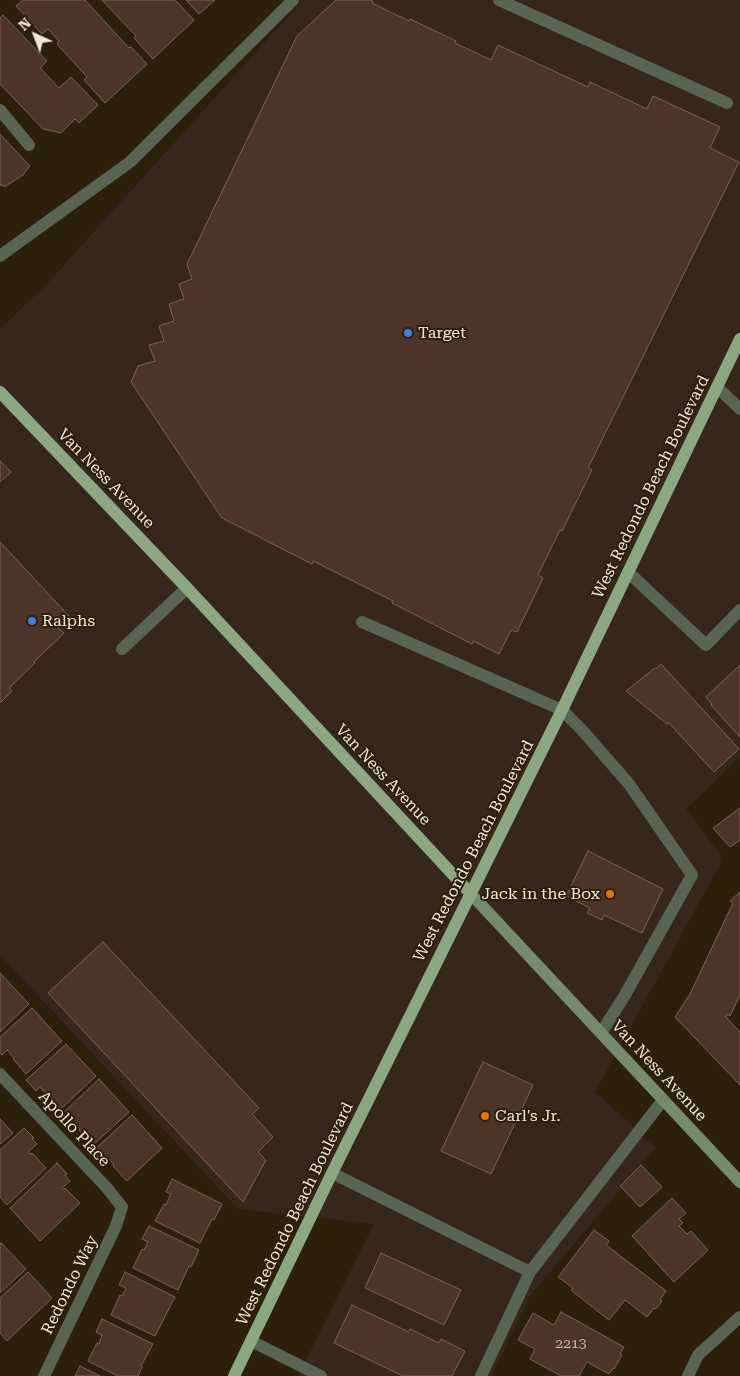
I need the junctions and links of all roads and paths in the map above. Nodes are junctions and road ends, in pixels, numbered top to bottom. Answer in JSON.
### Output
{"nodes":[{"id":1,"x":293,"y":0,"type":"edge"},
{"id":2,"x":498,"y":0,"type":"edge"},
{"id":3,"x":727,"y":104,"type":"dead end"},
{"id":4,"x":0,"y":110,"type":"edge"},
{"id":5,"x":29,"y":145,"type":"dead end"},
{"id":6,"x":0,"y":256,"type":"edge"},
{"id":7,"x":740,"y":339,"type":"edge"},
{"id":8,"x":717,"y":387,"type":"junction"},
{"id":9,"x":0,"y":392,"type":"edge"},
{"id":10,"x":740,"y":409,"type":"edge"},
{"id":11,"x":628,"y":572,"type":"junction"},
{"id":12,"x":187,"y":588,"type":"junction"},
{"id":13,"x":740,"y":610,"type":"edge"},
{"id":14,"x":362,"y":622,"type":"dead end"},
{"id":15,"x":122,"y":650,"type":"dead end"},
{"id":16,"x":562,"y":710,"type":"junction"},
{"id":17,"x":471,"y":894,"type":"junction"},
{"id":18,"x":601,"y":1033,"type":"junction"},
{"id":19,"x":0,"y":1074,"type":"edge"},
{"id":20,"x":664,"y":1100,"type":"junction"},
{"id":21,"x":332,"y":1173,"type":"junction"},
{"id":22,"x":740,"y":1182,"type":"edge"},
{"id":23,"x":122,"y":1207,"type":"joint"},
{"id":24,"x":530,"y":1272,"type":"junction"},
{"id":25,"x":740,"y":1317,"type":"edge"},
{"id":26,"x":250,"y":1341,"type":"junction"},
{"id":27,"x":44,"y":1376,"type":"edge"},
{"id":28,"x":234,"y":1376,"type":"edge"},
{"id":29,"x":321,"y":1376,"type":"edge"},
{"id":30,"x":481,"y":1376,"type":"edge"},
{"id":31,"x":688,"y":1376,"type":"edge"}],
"edges":[{"from":1,"to":6,"type":"street"},
{"from":2,"to":3,"type":"street"},
{"from":4,"to":5,"type":"street"},
{"from":7,"to":8,"type":"main road","name":"West Redondo Beach Boulevard"},
{"from":8,"to":10,"type":"street"},
{"from":8,"to":11,"type":"main road","name":"West Redondo Beach Boulevard"},
{"from":9,"to":12,"type":"main road","name":"Van Ness Avenue"},
{"from":11,"to":13,"type":"street"},
{"from":11,"to":16,"type":"main road","name":"West Redondo Beach Boulevard"},
{"from":12,"to":15,"type":"street"},
{"from":12,"to":17,"type":"main road","name":"Van Ness Avenue"},
{"from":14,"to":16,"type":"street"},
{"from":16,"to":17,"type":"main road","name":"West Redondo Beach Boulevard"},
{"from":16,"to":18,"type":"street"},
{"from":17,"to":18,"type":"main road","name":"Van Ness Avenue"},
{"from":17,"to":21,"type":"main road","name":"West Redondo Beach Boulevard"},
{"from":18,"to":20,"type":"main road","name":"Van Ness Avenue"},
{"from":19,"to":23,"type":"street","name":"Apollo Place"},
{"from":20,"to":22,"type":"main road","name":"Van Ness Avenue"},
{"from":20,"to":24,"type":"street"},
{"from":21,"to":24,"type":"street"},
{"from":21,"to":26,"type":"main road","name":"West Redondo Beach Boulevard"},
{"from":23,"to":27,"type":"street","name":"Redondo Way"},
{"from":24,"to":30,"type":"street"},
{"from":25,"to":31,"type":"street"},
{"from":26,"to":28,"type":"main road","name":"West Redondo Beach Boulevard"},
{"from":26,"to":29,"type":"street"}]}
